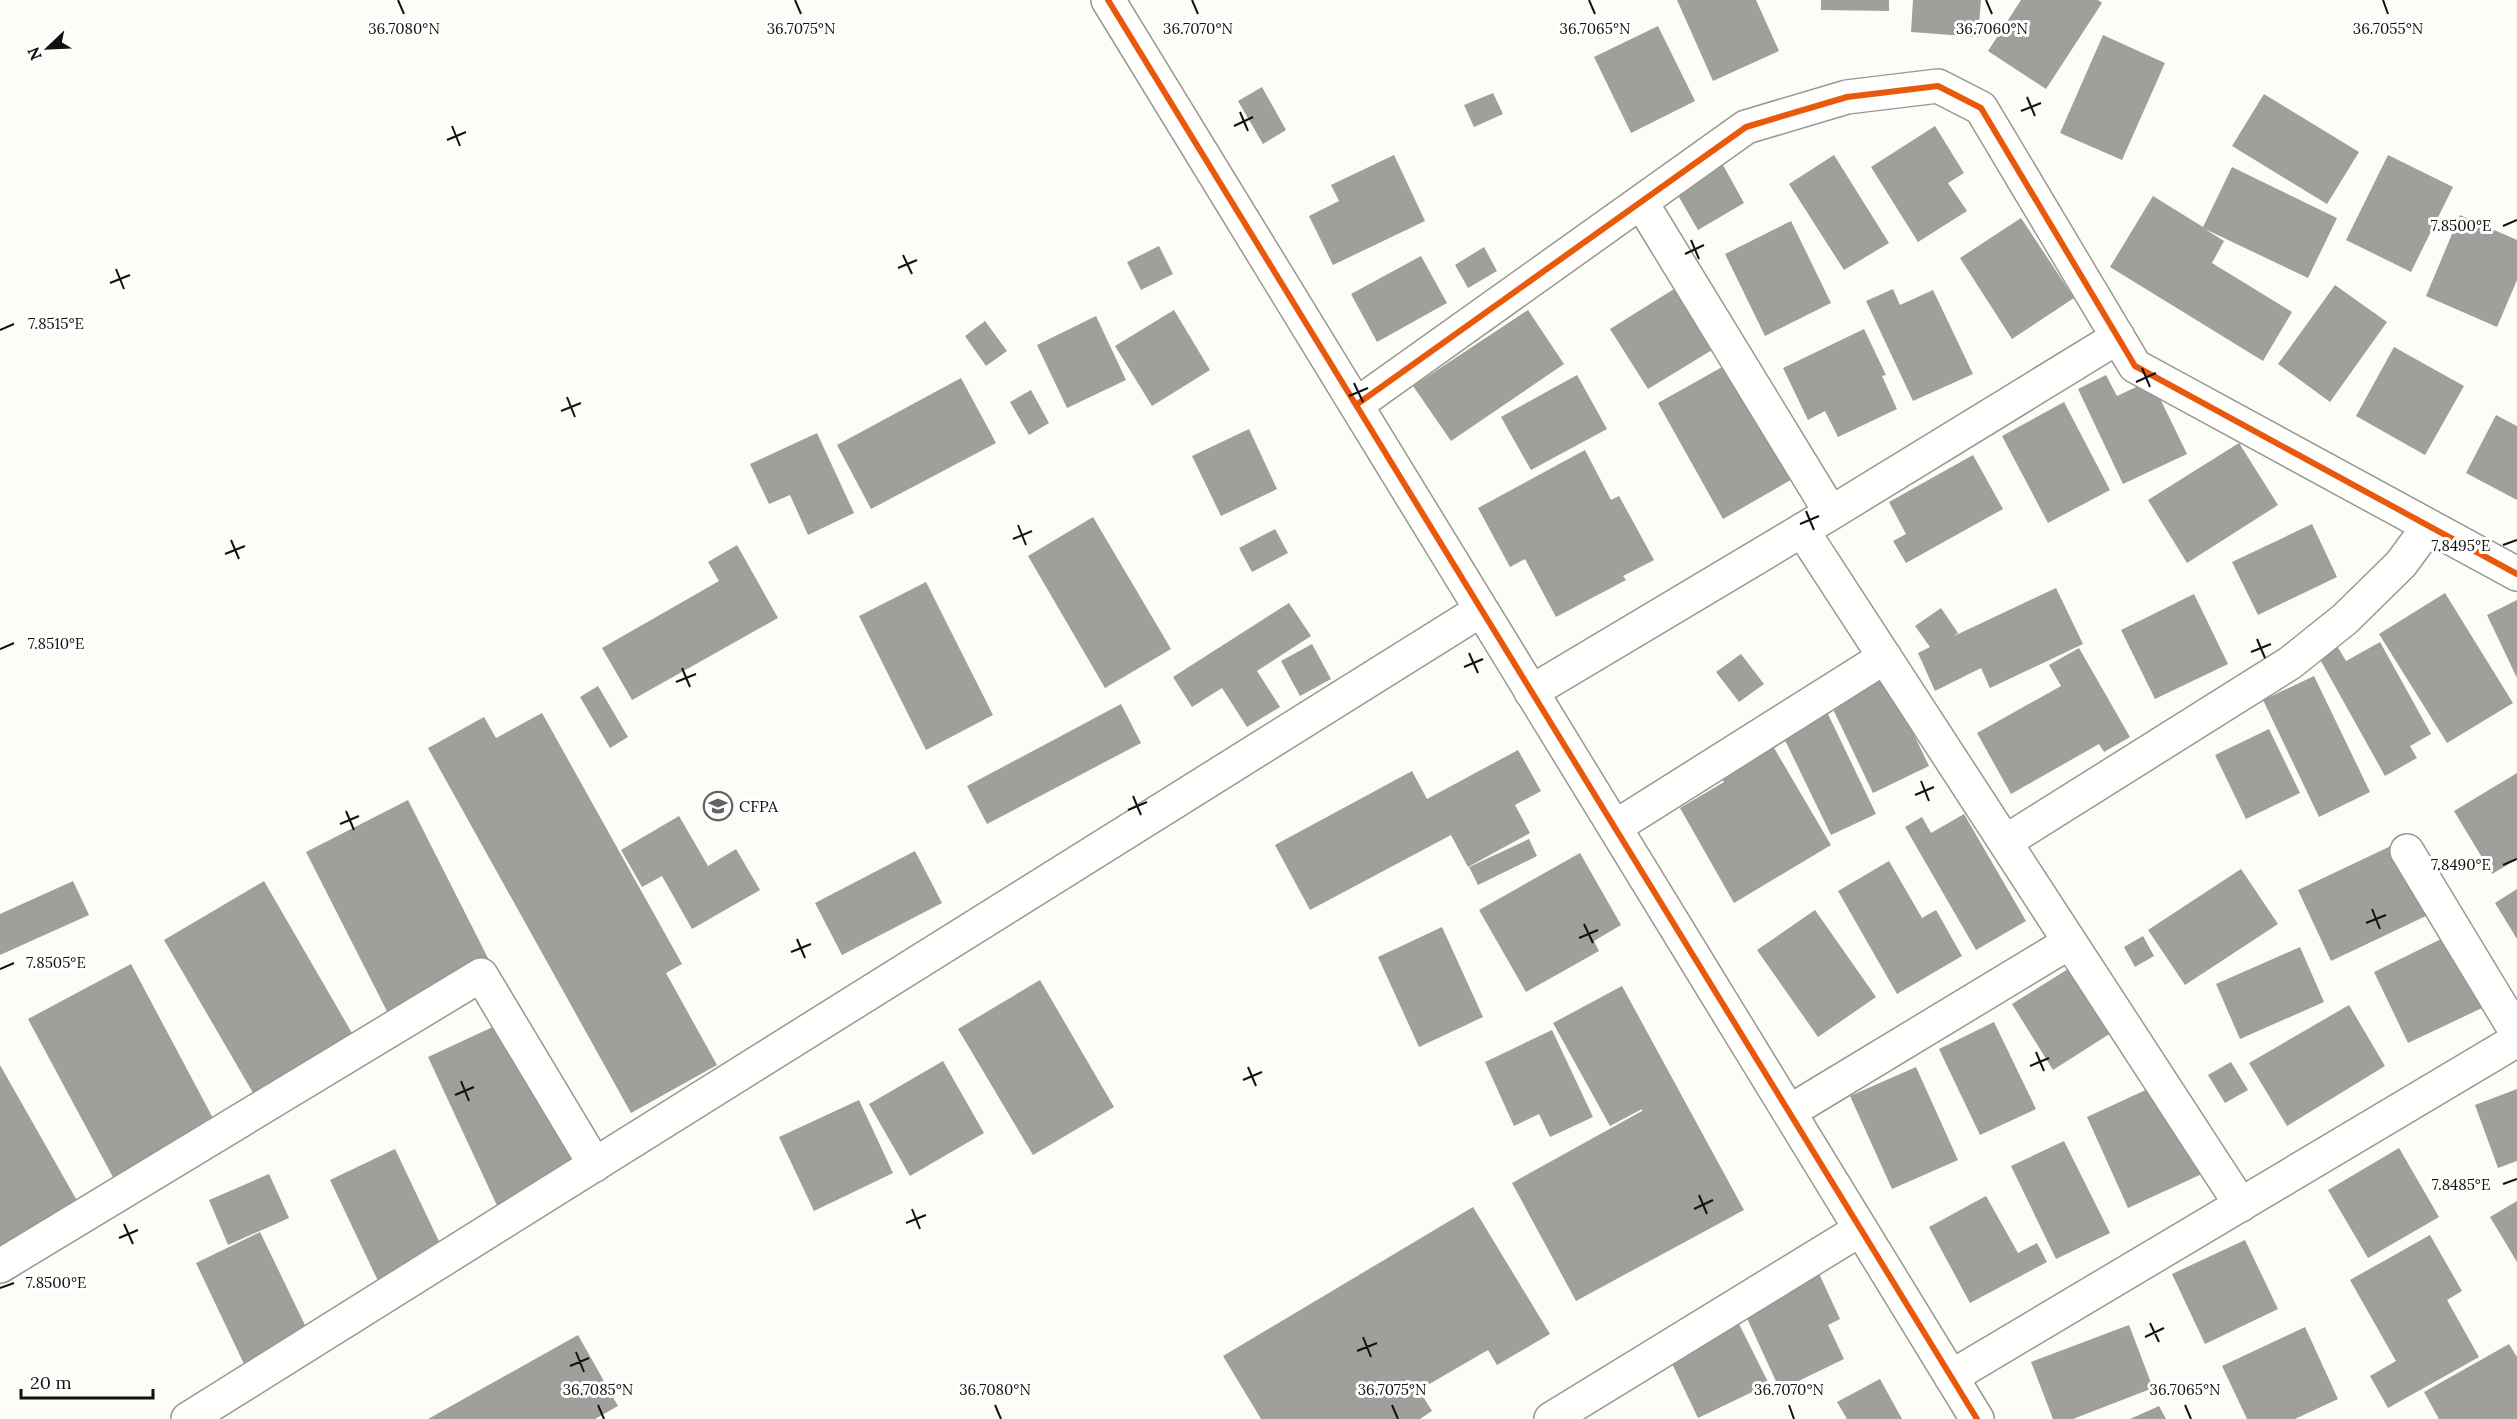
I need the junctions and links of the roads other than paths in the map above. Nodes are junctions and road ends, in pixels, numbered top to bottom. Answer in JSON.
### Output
{"nodes":[{"id":1,"x":1108,"y":0,"type":"edge"},
{"id":2,"x":1641,"y":202,"type":"junction"},
{"id":3,"x":2118,"y":336,"type":"junction"},
{"id":4,"x":1356,"y":405,"type":"junction"},
{"id":5,"x":1831,"y":513,"type":"junction"},
{"id":6,"x":2429,"y":526,"type":"junction"},
{"id":7,"x":1802,"y":530,"type":"junction"},
{"id":8,"x":2517,"y":574,"type":"edge"},
{"id":9,"x":1481,"y":610,"type":"junction"},
{"id":10,"x":1885,"y":657,"type":"junction"},
{"id":11,"x":1531,"y":692,"type":"junction"},
{"id":12,"x":1615,"y":827,"type":"junction"},
{"id":13,"x":2005,"y":842,"type":"junction"},
{"id":14,"x":2408,"y":851,"type":"dead end"},
{"id":15,"x":2070,"y":942,"type":"junction"},
{"id":16,"x":2517,"y":1033,"type":"edge"},
{"id":17,"x":2517,"y":1040,"type":"edge"},
{"id":18,"x":1789,"y":1112,"type":"junction"},
{"id":19,"x":595,"y":1165,"type":"junction"},
{"id":20,"x":2241,"y":1205,"type":"junction"},
{"id":21,"x":1861,"y":1229,"type":"junction"},
{"id":22,"x":0,"y":1266,"type":"edge"},
{"id":23,"x":1951,"y":1377,"type":"junction"},
{"id":24,"x":188,"y":1419,"type":"edge"},
{"id":25,"x":1551,"y":1419,"type":"edge"},
{"id":26,"x":1977,"y":1419,"type":"edge"}],
"edges":[{"from":1,"to":4,"type":"street"},
{"from":2,"to":3,"type":"street"},
{"from":2,"to":4,"type":"street"},
{"from":2,"to":5,"type":"street"},
{"from":3,"to":5,"type":"street"},
{"from":3,"to":6,"type":"street"},
{"from":4,"to":9,"type":"street"},
{"from":5,"to":7,"type":"street"},
{"from":6,"to":8,"type":"street"},
{"from":6,"to":13,"type":"street"},
{"from":7,"to":10,"type":"street"},
{"from":7,"to":11,"type":"street"},
{"from":9,"to":11,"type":"street"},
{"from":9,"to":19,"type":"street"},
{"from":10,"to":12,"type":"street"},
{"from":10,"to":13,"type":"street"},
{"from":11,"to":12,"type":"street"},
{"from":12,"to":18,"type":"street"},
{"from":13,"to":15,"type":"street"},
{"from":14,"to":16,"type":"street"},
{"from":15,"to":18,"type":"street"},
{"from":15,"to":20,"type":"street"},
{"from":17,"to":20,"type":"street"},
{"from":18,"to":21,"type":"street"},
{"from":19,"to":22,"type":"street"},
{"from":19,"to":24,"type":"street"},
{"from":20,"to":23,"type":"street"},
{"from":21,"to":23,"type":"street"},
{"from":21,"to":25,"type":"street"},
{"from":23,"to":26,"type":"street"}]}
